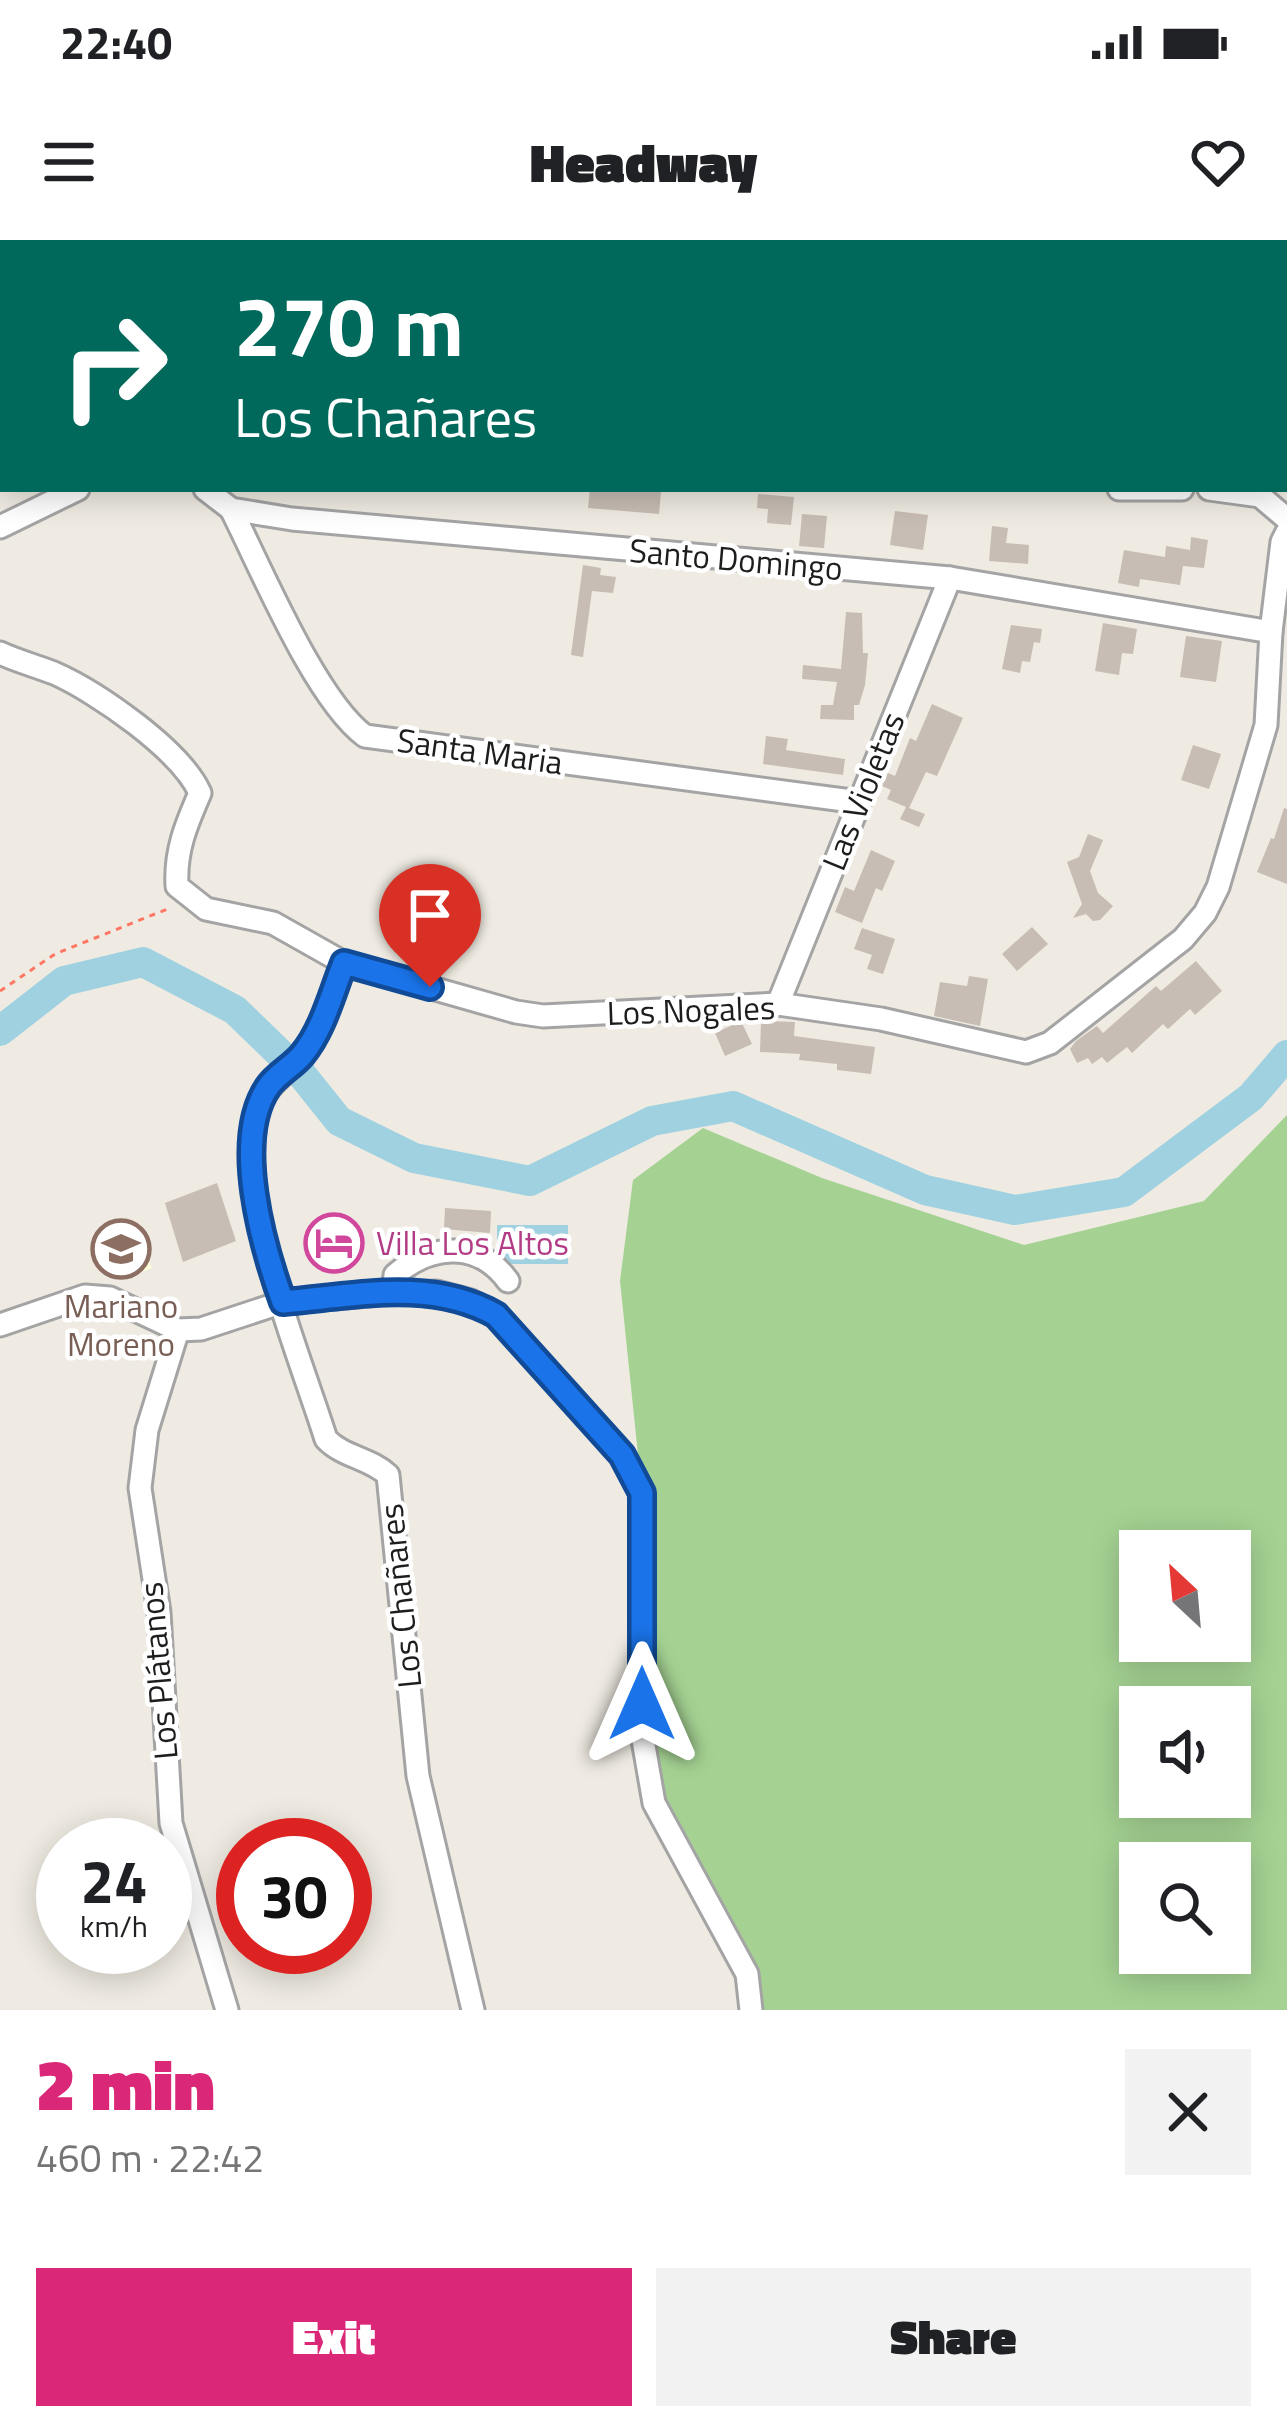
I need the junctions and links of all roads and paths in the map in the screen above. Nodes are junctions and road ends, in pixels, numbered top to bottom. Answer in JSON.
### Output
{"nodes":[{"id":1,"x":72,"y":492,"type":"edge"},
{"id":2,"x":210,"y":492,"type":"edge"},
{"id":3,"x":1231,"y":492,"type":"edge"},
{"id":4,"x":231,"y":509,"type":"junction"},
{"id":5,"x":1287,"y":518,"type":"edge"},
{"id":6,"x":0,"y":527,"type":"edge"},
{"id":7,"x":1287,"y":532,"type":"edge"},
{"id":8,"x":950,"y":578,"type":"junction"},
{"id":9,"x":1270,"y":632,"type":"junction"},
{"id":10,"x":0,"y":653,"type":"edge"},
{"id":11,"x":859,"y":802,"type":"junction"},
{"id":12,"x":192,"y":901,"type":"junction"},
{"id":13,"x":344,"y":963,"type":"junction"},
{"id":14,"x":0,"y":991,"type":"edge"},
{"id":15,"x":778,"y":1004,"type":"junction"},
{"id":16,"x":508,"y":1281,"type":"dead end"},
{"id":17,"x":394,"y":1292,"type":"junction"},
{"id":18,"x":283,"y":1302,"type":"junction"},
{"id":19,"x":0,"y":1324,"type":"edge"},
{"id":20,"x":178,"y":1330,"type":"junction"},
{"id":21,"x":227,"y":2010,"type":"edge"},
{"id":22,"x":473,"y":2010,"type":"edge"},
{"id":23,"x":751,"y":2010,"type":"edge"}],
"edges":[{"from":1,"to":6,"type":"street"},
{"from":2,"to":4,"type":"street","name":"Santo Domingo"},
{"from":3,"to":5,"type":"street"},
{"from":4,"to":8,"type":"street","name":"Santo Domingo"},
{"from":4,"to":11,"type":"street","name":"Santa Maria"},
{"from":7,"to":9,"type":"street","name":"Los Nogales"},
{"from":8,"to":9,"type":"street","name":"Santo Domingo"},
{"from":8,"to":11,"type":"street","name":"Las Violetas"},
{"from":9,"to":15,"type":"street","name":"Los Nogales"},
{"from":10,"to":12,"type":"street"},
{"from":11,"to":15,"type":"street","name":"Las Violetas"},
{"from":12,"to":13,"type":"street","name":"Los Nogales"},
{"from":12,"to":14,"type":"path"},
{"from":13,"to":15,"type":"street","name":"Los Nogales"},
{"from":13,"to":18,"type":"street","name":"Los Chañares"},
{"from":16,"to":17,"type":"street"},
{"from":17,"to":18,"type":"street"},
{"from":17,"to":23,"type":"street"},
{"from":18,"to":20,"type":"street"},
{"from":18,"to":22,"type":"street","name":"Los Chañares"},
{"from":19,"to":20,"type":"street"},
{"from":20,"to":21,"type":"street","name":"Los Plátanos"}]}
